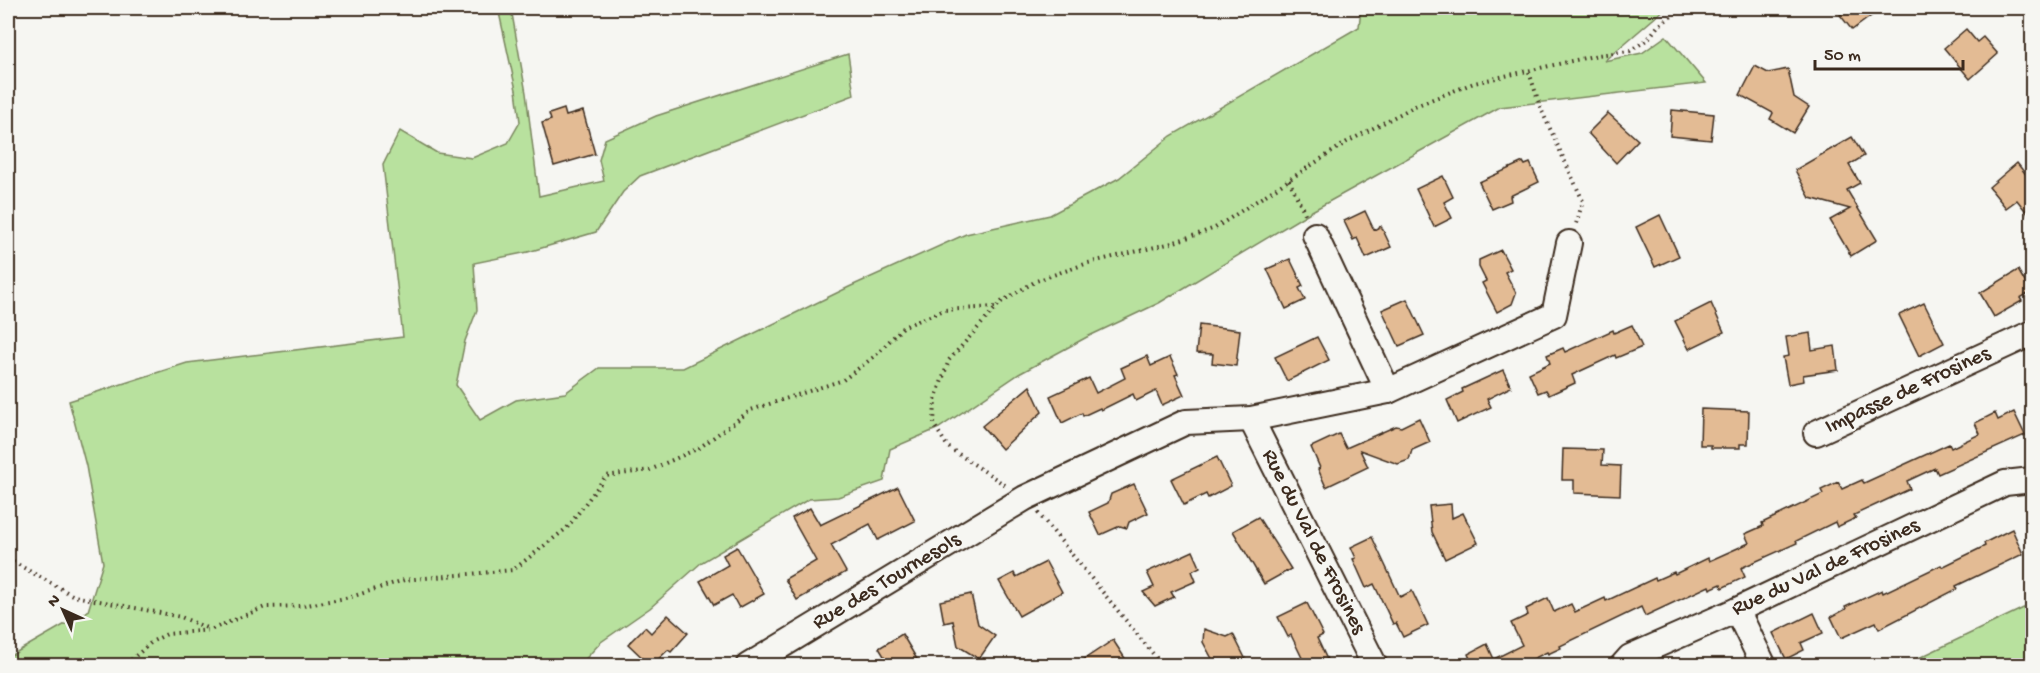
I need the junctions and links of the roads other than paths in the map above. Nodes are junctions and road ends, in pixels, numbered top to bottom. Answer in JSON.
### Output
{"nodes":[{"id":1,"x":1315,"y":235,"type":"road end"},
{"id":2,"x":1569,"y":243,"type":"road end"},
{"id":3,"x":2032,"y":333,"type":"edge"},
{"id":4,"x":1388,"y":391,"type":"junction"},
{"id":5,"x":1251,"y":419,"type":"junction"},
{"id":6,"x":1816,"y":434,"type":"dead end"},
{"id":7,"x":2032,"y":480,"type":"edge"},
{"id":8,"x":1737,"y":610,"type":"junction"},
{"id":9,"x":748,"y":666,"type":"edge"},
{"id":10,"x":1375,"y":666,"type":"edge"},
{"id":11,"x":1622,"y":666,"type":"edge"},
{"id":12,"x":1764,"y":666,"type":"edge"}],
"edges":[{"from":1,"to":4,"type":"street"},
{"from":2,"to":4,"type":"street","name":"Rue des Tournesols"},
{"from":3,"to":6,"type":"street","name":"Impasse de Frosines"},
{"from":4,"to":5,"type":"street","name":"Rue des Tournesols"},
{"from":5,"to":9,"type":"street","name":"Rue des Tournesols"},
{"from":5,"to":10,"type":"street","name":"Rue du Val de Frosines"},
{"from":7,"to":8,"type":"street","name":"Rue du Val de Frosines"},
{"from":8,"to":11,"type":"street","name":"Rue du Val de Frosines"},
{"from":8,"to":12,"type":"street"}]}
